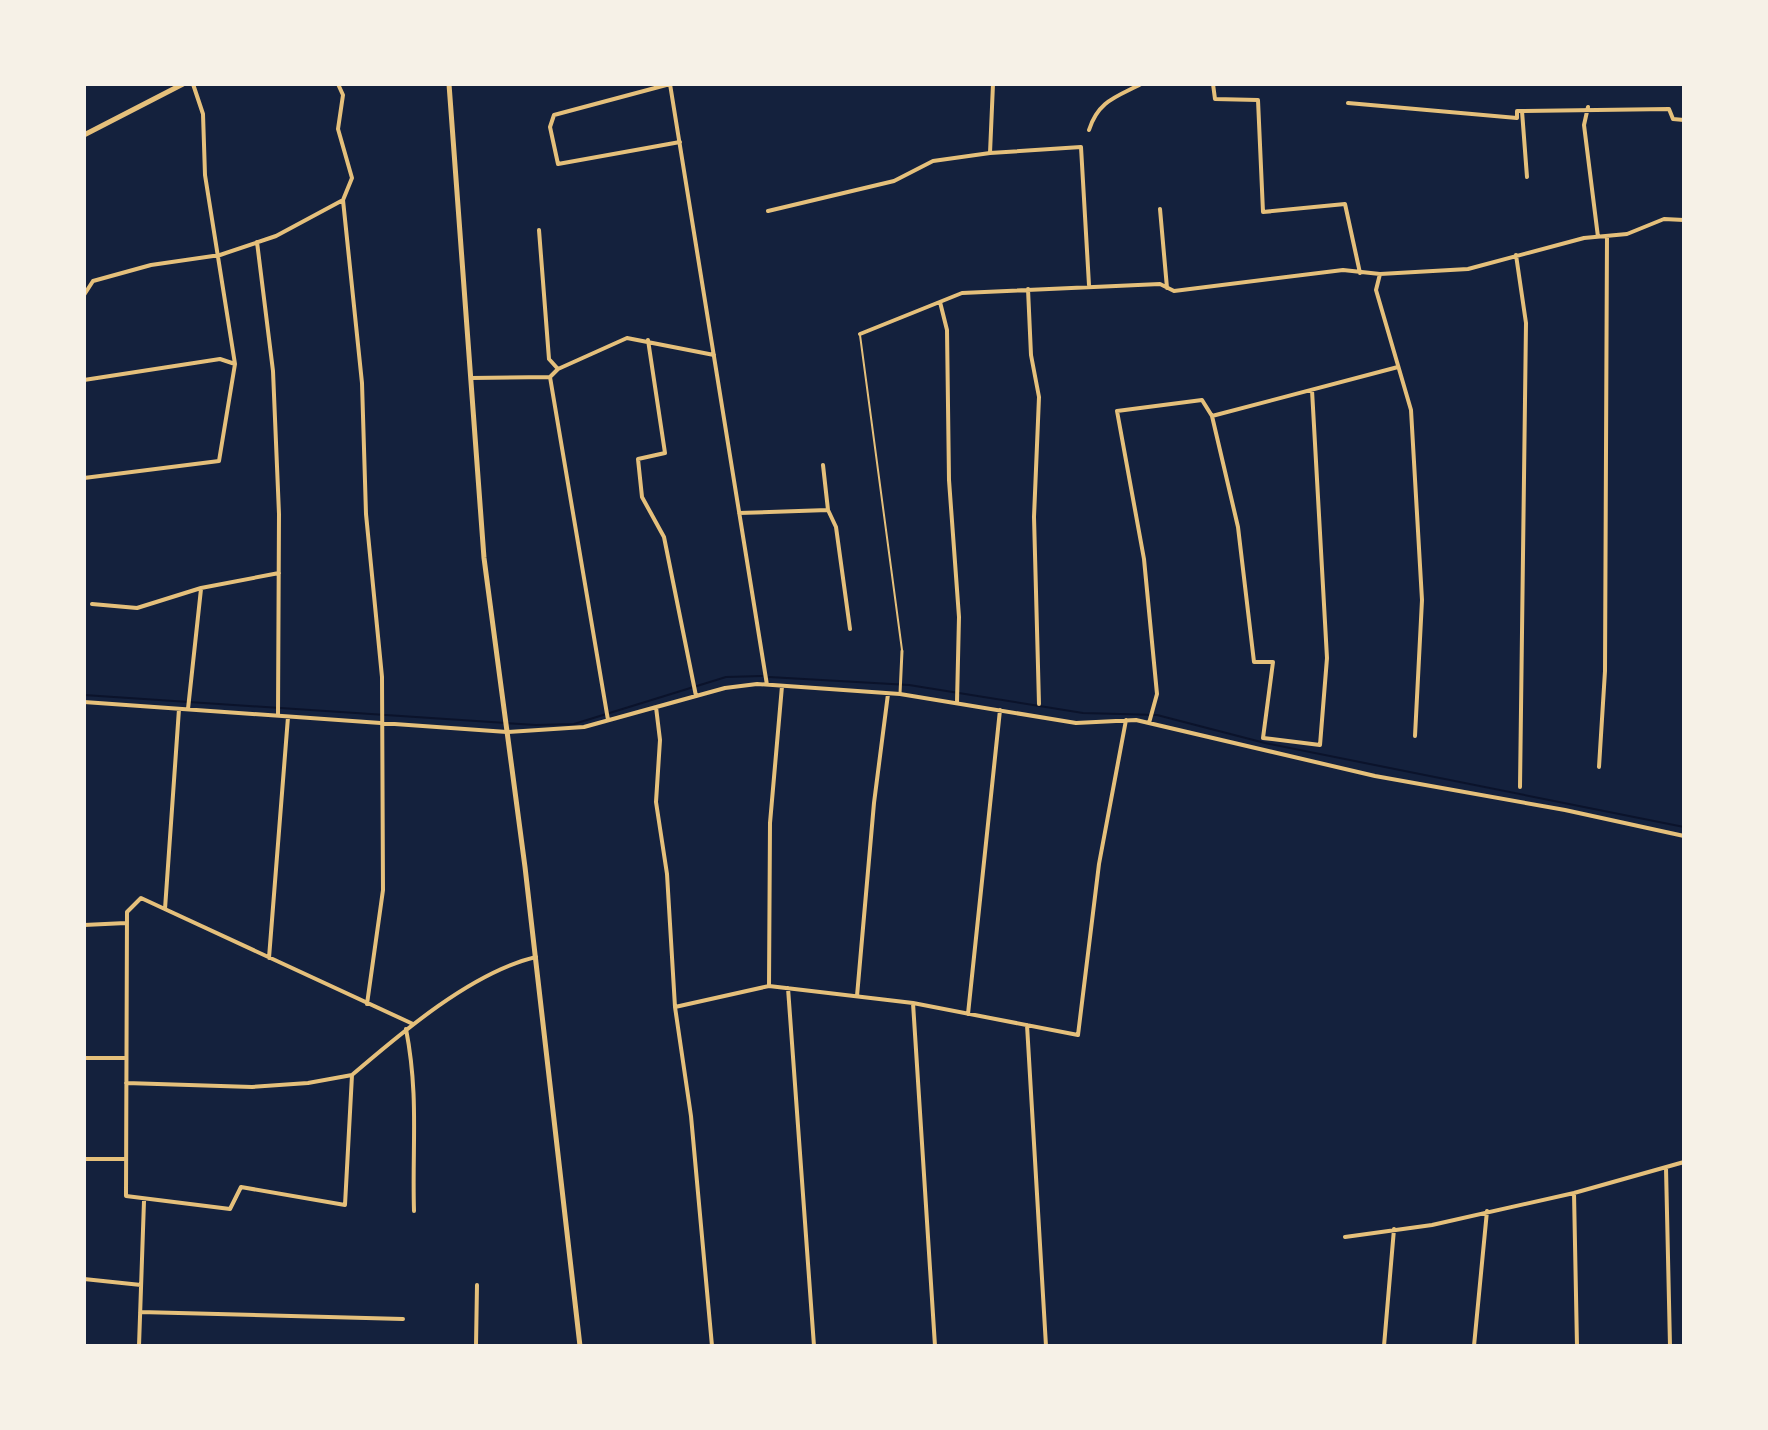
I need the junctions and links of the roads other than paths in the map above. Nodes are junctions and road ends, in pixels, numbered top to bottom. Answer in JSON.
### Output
{"nodes":[{"id":1,"x":183,"y":84,"type":"edge"},
{"id":2,"x":193,"y":84,"type":"edge"},
{"id":3,"x":338,"y":84,"type":"edge"},
{"id":4,"x":449,"y":84,"type":"edge"},
{"id":5,"x":670,"y":84,"type":"edge"},
{"id":6,"x":993,"y":84,"type":"edge"},
{"id":7,"x":1141,"y":84,"type":"edge"},
{"id":8,"x":1213,"y":84,"type":"edge"},
{"id":9,"x":1348,"y":103,"type":"dead end"},
{"id":10,"x":1588,"y":107,"type":"junction"},
{"id":11,"x":1522,"y":111,"type":"junction"},
{"id":12,"x":1684,"y":120,"type":"edge"},
{"id":13,"x":1089,"y":130,"type":"dead end"},
{"id":14,"x":84,"y":135,"type":"edge"},
{"id":15,"x":680,"y":142,"type":"junction"},
{"id":16,"x":990,"y":153,"type":"junction"},
{"id":17,"x":1527,"y":177,"type":"dead end"},
{"id":18,"x":343,"y":200,"type":"junction"},
{"id":19,"x":1160,"y":209,"type":"dead end"},
{"id":20,"x":768,"y":211,"type":"dead end"},
{"id":21,"x":1684,"y":220,"type":"edge"},
{"id":22,"x":539,"y":230,"type":"dead end"},
{"id":23,"x":1607,"y":236,"type":"junction"},
{"id":24,"x":1598,"y":237,"type":"junction"},
{"id":25,"x":257,"y":242,"type":"junction"},
{"id":26,"x":220,"y":255,"type":"junction"},
{"id":27,"x":1516,"y":255,"type":"junction"},
{"id":28,"x":1360,"y":273,"type":"junction"},
{"id":29,"x":1380,"y":274,"type":"junction"},
{"id":30,"x":1089,"y":285,"type":"junction"},
{"id":31,"x":1167,"y":288,"type":"junction"},
{"id":32,"x":1028,"y":289,"type":"junction"},
{"id":33,"x":84,"y":295,"type":"edge"},
{"id":34,"x":940,"y":302,"type":"junction"},
{"id":35,"x":860,"y":334,"type":"joint"},
{"id":36,"x":648,"y":340,"type":"junction"},
{"id":37,"x":714,"y":355,"type":"junction"},
{"id":38,"x":235,"y":364,"type":"junction"},
{"id":39,"x":1398,"y":367,"type":"junction"},
{"id":40,"x":558,"y":369,"type":"junction"},
{"id":41,"x":550,"y":377,"type":"junction"},
{"id":42,"x":471,"y":378,"type":"junction"},
{"id":43,"x":84,"y":380,"type":"edge"},
{"id":44,"x":1312,"y":390,"type":"junction"},
{"id":45,"x":1212,"y":416,"type":"junction"},
{"id":46,"x":823,"y":465,"type":"dead end"},
{"id":47,"x":84,"y":478,"type":"edge"},
{"id":48,"x":828,"y":510,"type":"junction"},
{"id":49,"x":739,"y":513,"type":"junction"},
{"id":50,"x":279,"y":573,"type":"junction"},
{"id":51,"x":201,"y":588,"type":"junction"},
{"id":52,"x":92,"y":604,"type":"dead end"},
{"id":53,"x":850,"y":629,"type":"dead end"},
{"id":54,"x":902,"y":651,"type":"joint"},
{"id":55,"x":766,"y":682,"type":"junction"},
{"id":56,"x":782,"y":686,"type":"junction"},
{"id":57,"x":695,"y":693,"type":"junction"},
{"id":58,"x":888,"y":694,"type":"junction"},
{"id":59,"x":900,"y":694,"type":"junction"},
{"id":60,"x":84,"y":702,"type":"edge"},
{"id":61,"x":957,"y":702,"type":"junction"},
{"id":62,"x":1039,"y":704,"type":"dead end"},
{"id":63,"x":656,"y":707,"type":"junction"},
{"id":64,"x":179,"y":709,"type":"junction"},
{"id":65,"x":188,"y":709,"type":"junction"},
{"id":66,"x":1000,"y":710,"type":"junction"},
{"id":67,"x":278,"y":714,"type":"junction"},
{"id":68,"x":288,"y":717,"type":"junction"},
{"id":69,"x":608,"y":719,"type":"junction"},
{"id":70,"x":1126,"y":720,"type":"junction"},
{"id":71,"x":1149,"y":720,"type":"junction"},
{"id":72,"x":383,"y":722,"type":"junction"},
{"id":73,"x":506,"y":726,"type":"junction"},
{"id":74,"x":1415,"y":736,"type":"dead end"},
{"id":75,"x":1599,"y":767,"type":"dead end"},
{"id":76,"x":1520,"y":787,"type":"dead end"},
{"id":77,"x":1684,"y":836,"type":"edge"},
{"id":78,"x":165,"y":909,"type":"junction"},
{"id":79,"x":126,"y":923,"type":"junction"},
{"id":80,"x":84,"y":925,"type":"edge"},
{"id":81,"x":536,"y":957,"type":"junction"},
{"id":82,"x":269,"y":958,"type":"junction"},
{"id":83,"x":769,"y":986,"type":"junction"},
{"id":84,"x":788,"y":988,"type":"junction"},
{"id":85,"x":857,"y":996,"type":"junction"},
{"id":86,"x":913,"y":1003,"type":"junction"},
{"id":87,"x":367,"y":1004,"type":"junction"},
{"id":88,"x":675,"y":1007,"type":"junction"},
{"id":89,"x":968,"y":1014,"type":"junction"},
{"id":90,"x":413,"y":1024,"type":"junction"},
{"id":91,"x":1027,"y":1025,"type":"junction"},
{"id":92,"x":406,"y":1029,"type":"junction"},
{"id":93,"x":84,"y":1058,"type":"edge"},
{"id":94,"x":126,"y":1058,"type":"junction"},
{"id":95,"x":352,"y":1075,"type":"junction"},
{"id":96,"x":126,"y":1083,"type":"junction"},
{"id":97,"x":84,"y":1159,"type":"edge"},
{"id":98,"x":126,"y":1159,"type":"junction"},
{"id":99,"x":1684,"y":1162,"type":"edge"},
{"id":100,"x":1666,"y":1167,"type":"junction"},
{"id":101,"x":1574,"y":1193,"type":"junction"},
{"id":102,"x":144,"y":1201,"type":"junction"},
{"id":103,"x":414,"y":1211,"type":"dead end"},
{"id":104,"x":1487,"y":1211,"type":"junction"},
{"id":105,"x":1394,"y":1229,"type":"junction"},
{"id":106,"x":1345,"y":1237,"type":"dead end"},
{"id":107,"x":84,"y":1279,"type":"edge"},
{"id":108,"x":141,"y":1285,"type":"junction"},
{"id":109,"x":477,"y":1285,"type":"dead end"},
{"id":110,"x":140,"y":1312,"type":"junction"},
{"id":111,"x":403,"y":1319,"type":"dead end"},
{"id":112,"x":139,"y":1346,"type":"edge"},
{"id":113,"x":476,"y":1346,"type":"edge"},
{"id":114,"x":580,"y":1346,"type":"edge"},
{"id":115,"x":712,"y":1346,"type":"edge"},
{"id":116,"x":814,"y":1346,"type":"edge"},
{"id":117,"x":935,"y":1346,"type":"edge"},
{"id":118,"x":1046,"y":1346,"type":"edge"},
{"id":119,"x":1384,"y":1346,"type":"edge"},
{"id":120,"x":1474,"y":1346,"type":"edge"},
{"id":121,"x":1577,"y":1346,"type":"edge"},
{"id":122,"x":1670,"y":1346,"type":"edge"}],
"edges":[{"from":1,"to":14,"type":"street"},
{"from":2,"to":26,"type":"street"},
{"from":3,"to":18,"type":"street"},
{"from":4,"to":42,"type":"street"},
{"from":5,"to":15,"type":"street"},
{"from":5,"to":15,"type":"street"},
{"from":6,"to":16,"type":"street"},
{"from":7,"to":13,"type":"street"},
{"from":8,"to":28,"type":"street"},
{"from":9,"to":11,"type":"street"},
{"from":10,"to":11,"type":"street"},
{"from":10,"to":12,"type":"street"},
{"from":10,"to":24,"type":"street"},
{"from":11,"to":17,"type":"street"},
{"from":15,"to":37,"type":"street"},
{"from":16,"to":20,"type":"street"},
{"from":16,"to":30,"type":"street"},
{"from":18,"to":25,"type":"street"},
{"from":18,"to":72,"type":"street"},
{"from":19,"to":31,"type":"street"},
{"from":21,"to":23,"type":"street"},
{"from":22,"to":40,"type":"street"},
{"from":23,"to":24,"type":"street"},
{"from":23,"to":75,"type":"street"},
{"from":24,"to":27,"type":"street"},
{"from":25,"to":26,"type":"street"},
{"from":25,"to":50,"type":"street"},
{"from":26,"to":33,"type":"street"},
{"from":26,"to":38,"type":"street"},
{"from":27,"to":29,"type":"street"},
{"from":27,"to":76,"type":"street"},
{"from":28,"to":29,"type":"street"},
{"from":28,"to":31,"type":"street"},
{"from":29,"to":39,"type":"street"},
{"from":30,"to":31,"type":"street"},
{"from":30,"to":32,"type":"street"},
{"from":32,"to":34,"type":"street"},
{"from":32,"to":62,"type":"street"},
{"from":34,"to":35,"type":"street"},
{"from":34,"to":61,"type":"street"},
{"from":35,"to":54,"type":"lane"},
{"from":36,"to":37,"type":"street"},
{"from":36,"to":40,"type":"street"},
{"from":36,"to":57,"type":"street"},
{"from":37,"to":49,"type":"street"},
{"from":38,"to":43,"type":"street"},
{"from":38,"to":47,"type":"street"},
{"from":39,"to":44,"type":"street"},
{"from":39,"to":74,"type":"street"},
{"from":40,"to":41,"type":"street"},
{"from":41,"to":42,"type":"street"},
{"from":41,"to":69,"type":"street"},
{"from":42,"to":73,"type":"street"},
{"from":44,"to":45,"type":"street"},
{"from":44,"to":45,"type":"street"},
{"from":45,"to":71,"type":"street"},
{"from":46,"to":48,"type":"street"},
{"from":48,"to":49,"type":"street"},
{"from":48,"to":53,"type":"street"},
{"from":49,"to":55,"type":"street"},
{"from":50,"to":51,"type":"street"},
{"from":50,"to":67,"type":"street"},
{"from":51,"to":52,"type":"street"},
{"from":51,"to":65,"type":"street"},
{"from":54,"to":59,"type":"street"},
{"from":55,"to":56,"type":"street"},
{"from":55,"to":57,"type":"street"},
{"from":56,"to":58,"type":"street"},
{"from":56,"to":83,"type":"street"},
{"from":57,"to":63,"type":"street"},
{"from":58,"to":59,"type":"street"},
{"from":58,"to":85,"type":"street"},
{"from":59,"to":61,"type":"street"},
{"from":60,"to":64,"type":"street"},
{"from":61,"to":66,"type":"street"},
{"from":63,"to":69,"type":"street"},
{"from":63,"to":88,"type":"street"},
{"from":64,"to":65,"type":"street"},
{"from":64,"to":78,"type":"street"},
{"from":65,"to":67,"type":"street"},
{"from":66,"to":70,"type":"street"},
{"from":66,"to":89,"type":"street"},
{"from":67,"to":68,"type":"street"},
{"from":68,"to":72,"type":"street"},
{"from":68,"to":82,"type":"street"},
{"from":69,"to":73,"type":"street"},
{"from":70,"to":71,"type":"street"},
{"from":70,"to":91,"type":"street"},
{"from":71,"to":77,"type":"street"},
{"from":72,"to":73,"type":"street"},
{"from":72,"to":87,"type":"street"},
{"from":73,"to":81,"type":"street"},
{"from":78,"to":79,"type":"street"},
{"from":78,"to":82,"type":"street"},
{"from":79,"to":80,"type":"street"},
{"from":79,"to":94,"type":"street"},
{"from":81,"to":90,"type":"street"},
{"from":81,"to":114,"type":"street"},
{"from":82,"to":87,"type":"street"},
{"from":83,"to":84,"type":"street"},
{"from":83,"to":88,"type":"street"},
{"from":84,"to":85,"type":"street"},
{"from":84,"to":116,"type":"street"},
{"from":85,"to":86,"type":"street"},
{"from":86,"to":89,"type":"street"},
{"from":86,"to":117,"type":"street"},
{"from":87,"to":90,"type":"street"},
{"from":88,"to":115,"type":"street"},
{"from":89,"to":91,"type":"street"},
{"from":90,"to":92,"type":"street"},
{"from":91,"to":118,"type":"street"},
{"from":92,"to":95,"type":"street"},
{"from":92,"to":103,"type":"street"},
{"from":93,"to":94,"type":"street"},
{"from":94,"to":96,"type":"street"},
{"from":95,"to":96,"type":"street"},
{"from":95,"to":102,"type":"street"},
{"from":96,"to":98,"type":"street"},
{"from":97,"to":98,"type":"street"},
{"from":98,"to":102,"type":"street"},
{"from":99,"to":100,"type":"street"},
{"from":100,"to":101,"type":"street"},
{"from":100,"to":122,"type":"street"},
{"from":101,"to":104,"type":"street"},
{"from":101,"to":121,"type":"street"},
{"from":102,"to":108,"type":"street"},
{"from":104,"to":105,"type":"street"},
{"from":104,"to":120,"type":"street"},
{"from":105,"to":106,"type":"street"},
{"from":105,"to":119,"type":"street"},
{"from":107,"to":108,"type":"street"},
{"from":108,"to":110,"type":"street"},
{"from":109,"to":113,"type":"street"},
{"from":110,"to":111,"type":"street"},
{"from":110,"to":112,"type":"street"}]}
